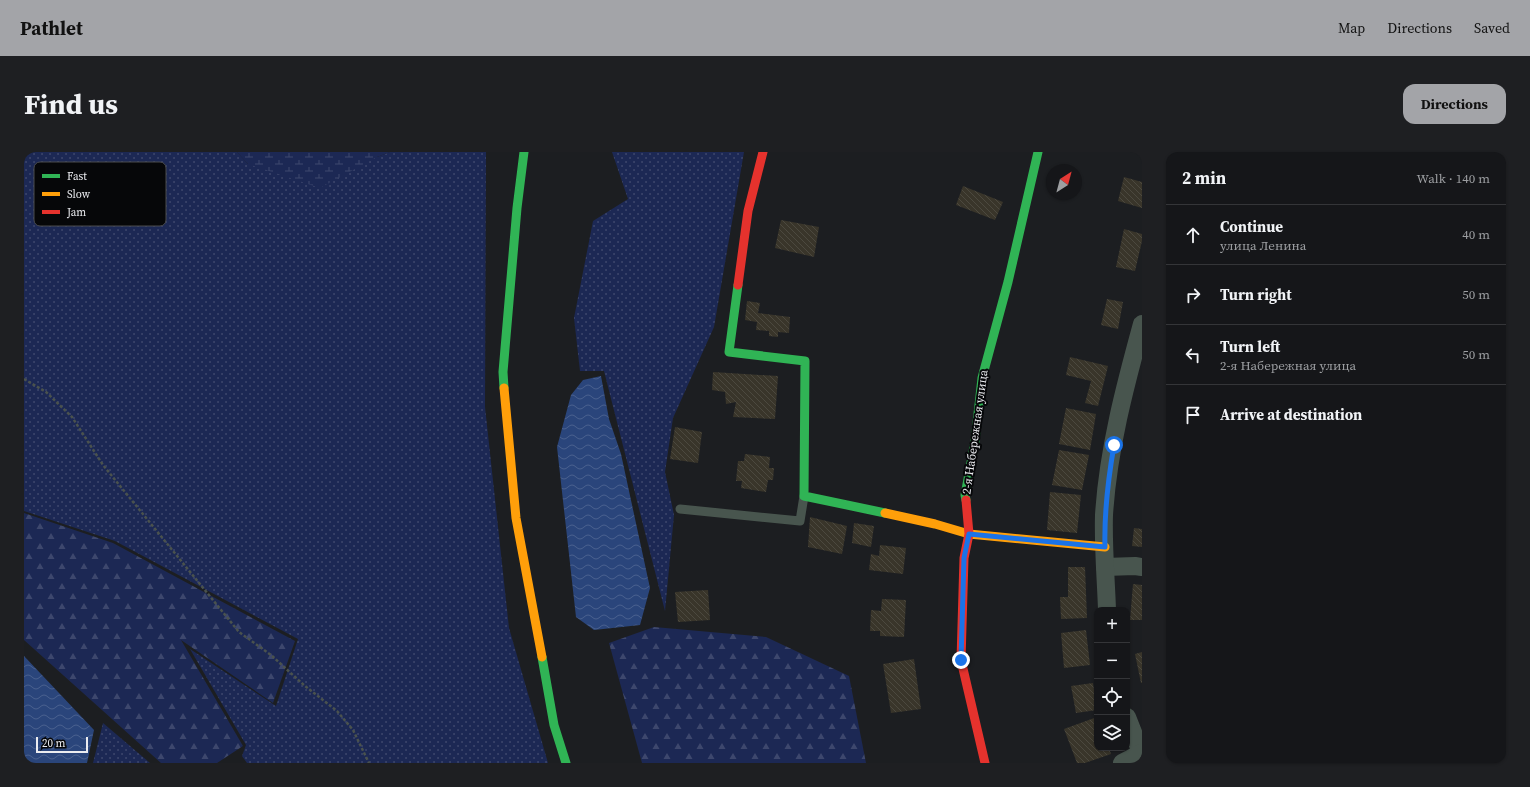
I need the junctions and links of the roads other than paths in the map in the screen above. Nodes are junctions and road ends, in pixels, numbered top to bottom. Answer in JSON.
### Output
{"nodes":[{"id":1,"x":524,"y":152,"type":"edge"},
{"id":2,"x":763,"y":152,"type":"edge"},
{"id":3,"x":1038,"y":152,"type":"edge"},
{"id":4,"x":1142,"y":324,"type":"edge"},
{"id":5,"x":804,"y":496,"type":"junction"},
{"id":6,"x":680,"y":509,"type":"dead end"},
{"id":7,"x":969,"y":534,"type":"junction"},
{"id":8,"x":1105,"y":547,"type":"junction"},
{"id":9,"x":1105,"y":567,"type":"junction"},
{"id":10,"x":1142,"y":567,"type":"edge"},
{"id":11,"x":1107,"y":607,"type":"edge"},
{"id":12,"x":1130,"y":724,"type":"edge"},
{"id":13,"x":1142,"y":754,"type":"edge"},
{"id":14,"x":566,"y":763,"type":"edge"},
{"id":15,"x":985,"y":763,"type":"edge"},
{"id":16,"x":1122,"y":763,"type":"edge"}],
"edges":[{"from":1,"to":14,"type":"street"},
{"from":2,"to":5,"type":"street"},
{"from":3,"to":7,"type":"street","name":"2-я Набережная улица"},
{"from":4,"to":8,"type":"street"},
{"from":5,"to":6,"type":"lane"},
{"from":5,"to":7,"type":"street"},
{"from":7,"to":8,"type":"street"},
{"from":7,"to":15,"type":"street","name":"2-я Набережная улица"},
{"from":8,"to":9,"type":"street"},
{"from":9,"to":10,"type":"street"},
{"from":9,"to":11,"type":"street"},
{"from":12,"to":13,"type":"street"},
{"from":13,"to":16,"type":"street"}]}
